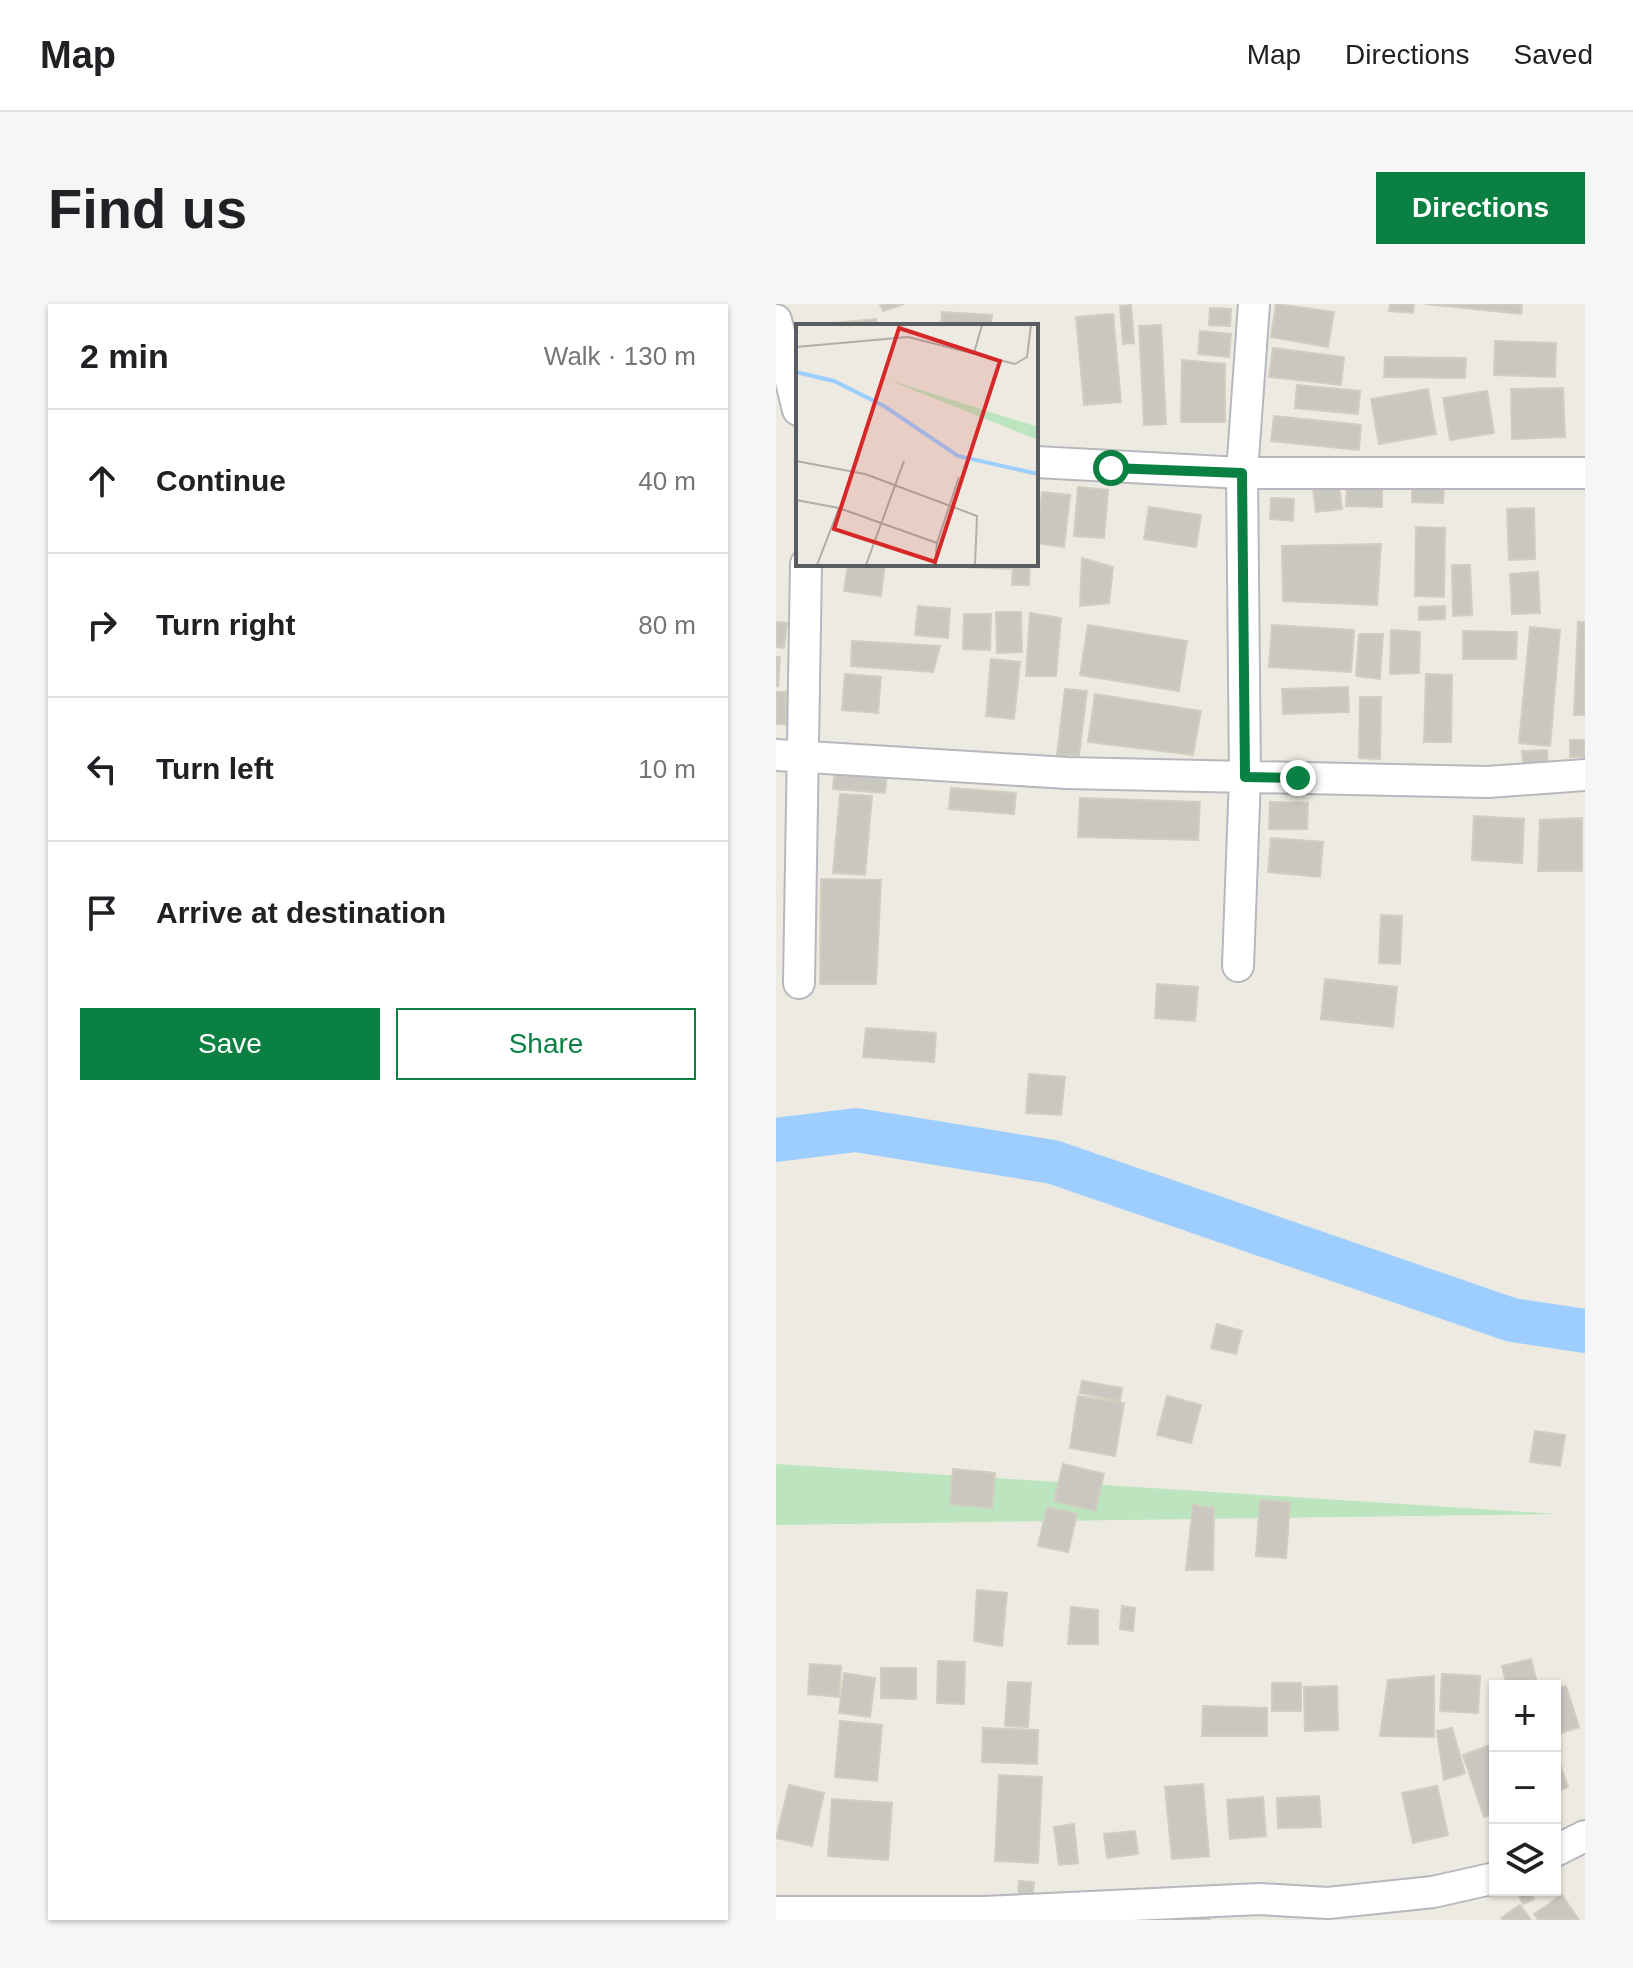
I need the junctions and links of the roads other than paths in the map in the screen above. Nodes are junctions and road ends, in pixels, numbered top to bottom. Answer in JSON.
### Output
{"nodes":[{"id":1,"x":1254,"y":304,"type":"edge"},
{"id":2,"x":776,"y":320,"type":"edge"},
{"id":3,"x":796,"y":402,"type":"edge"},
{"id":4,"x":1038,"y":462,"type":"edge"},
{"id":5,"x":1242,"y":473,"type":"junction"},
{"id":6,"x":1585,"y":473,"type":"edge"},
{"id":7,"x":806,"y":566,"type":"edge"},
{"id":8,"x":789,"y":756,"type":"edge"},
{"id":9,"x":1585,"y":775,"type":"edge"},
{"id":10,"x":1245,"y":777,"type":"junction"},
{"id":11,"x":1238,"y":966,"type":"dead end"},
{"id":12,"x":799,"y":983,"type":"dead end"},
{"id":13,"x":1489,"y":1879,"type":"edge"},
{"id":14,"x":1259,"y":1909,"type":"edge"},
{"id":15,"x":776,"y":1912,"type":"edge"},
{"id":16,"x":984,"y":1916,"type":"edge"}],
"edges":[{"from":1,"to":5,"type":"street"},
{"from":2,"to":3,"type":"street"},
{"from":4,"to":5,"type":"street"},
{"from":5,"to":6,"type":"street"},
{"from":5,"to":10,"type":"street"},
{"from":7,"to":8,"type":"street"},
{"from":8,"to":10,"type":"street"},
{"from":8,"to":12,"type":"street"},
{"from":9,"to":10,"type":"street"},
{"from":10,"to":11,"type":"street"},
{"from":13,"to":14,"type":"street"},
{"from":14,"to":16,"type":"street"},
{"from":15,"to":16,"type":"street"}]}
